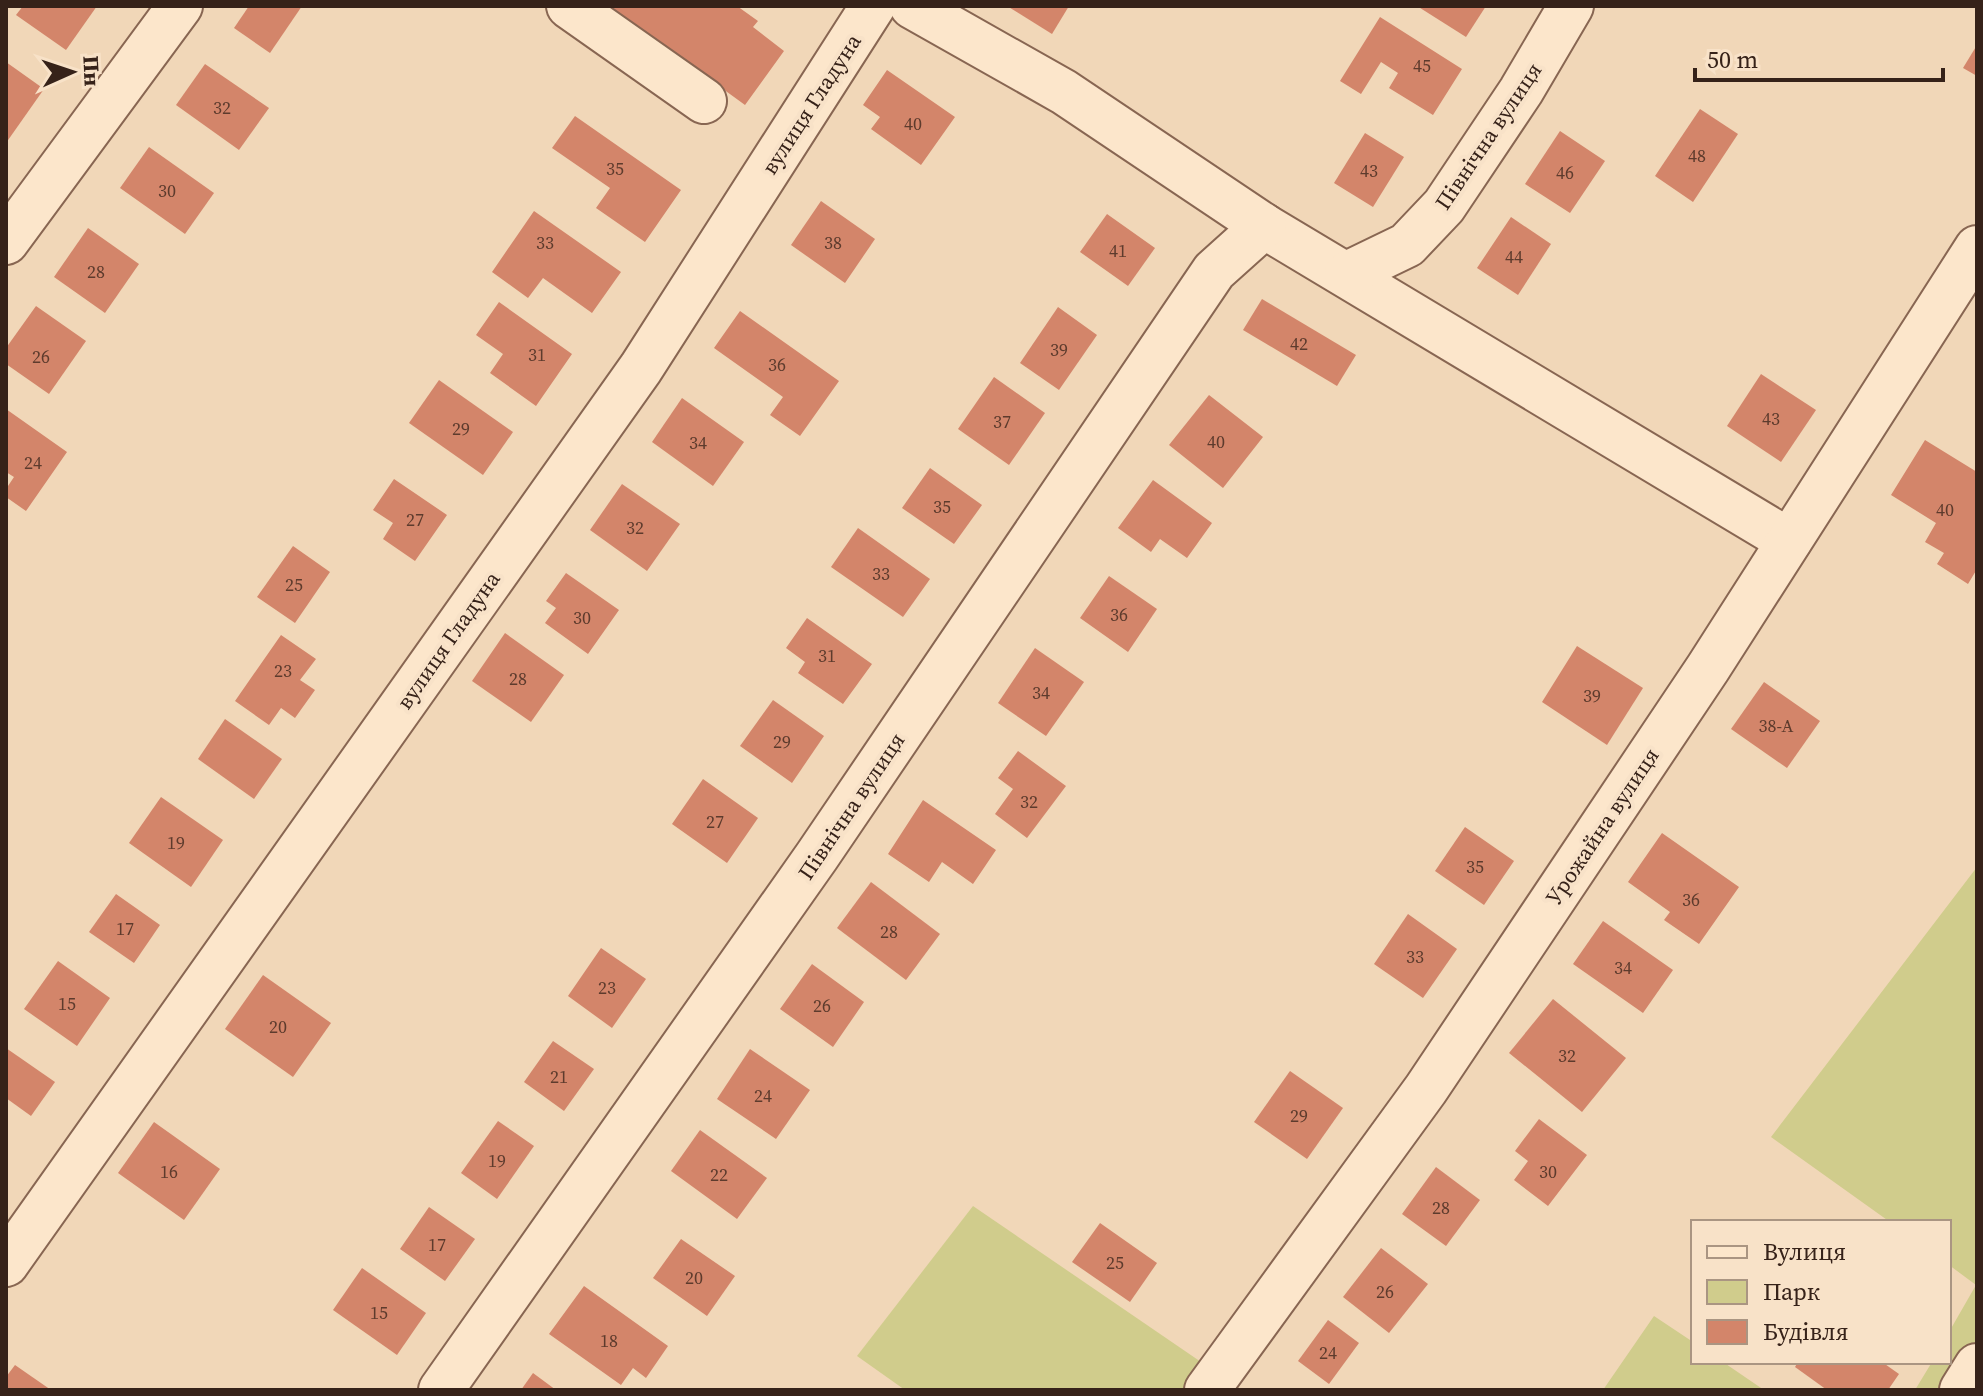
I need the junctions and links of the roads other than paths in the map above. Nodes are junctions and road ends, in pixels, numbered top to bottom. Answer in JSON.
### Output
{"nodes":[{"id":1,"x":569,"y":6,"type":"edge"},
{"id":2,"x":873,"y":6,"type":"edge"},
{"id":3,"x":912,"y":6,"type":"edge"},
{"id":4,"x":1571,"y":6,"type":"edge"},
{"id":5,"x":167,"y":10,"type":"edge"},
{"id":6,"x":704,"y":101,"type":"dead end"},
{"id":7,"x":1264,"y":226,"type":"junction"},
{"id":8,"x":6,"y":242,"type":"edge"},
{"id":9,"x":1977,"y":248,"type":"edge"},
{"id":10,"x":1347,"y":274,"type":"junction"},
{"id":11,"x":1789,"y":541,"type":"junction"},
{"id":12,"x":6,"y":1264,"type":"edge"},
{"id":13,"x":1977,"y":1366,"type":"edge"},
{"id":14,"x":441,"y":1390,"type":"edge"},
{"id":15,"x":1207,"y":1390,"type":"edge"},
{"id":16,"x":1962,"y":1390,"type":"edge"}],
"edges":[{"from":1,"to":6,"type":"street"},
{"from":2,"to":12,"type":"street","name":"вулиця Гладуна"},
{"from":3,"to":7,"type":"street"},
{"from":4,"to":10,"type":"street","name":"Північна вулиця"},
{"from":5,"to":8,"type":"street"},
{"from":7,"to":10,"type":"street"},
{"from":7,"to":14,"type":"street","name":"Північна вулиця"},
{"from":9,"to":11,"type":"street","name":"Урожайна вулиця"},
{"from":10,"to":11,"type":"street"},
{"from":11,"to":15,"type":"street","name":"Урожайна вулиця"},
{"from":13,"to":16,"type":"street"}]}
